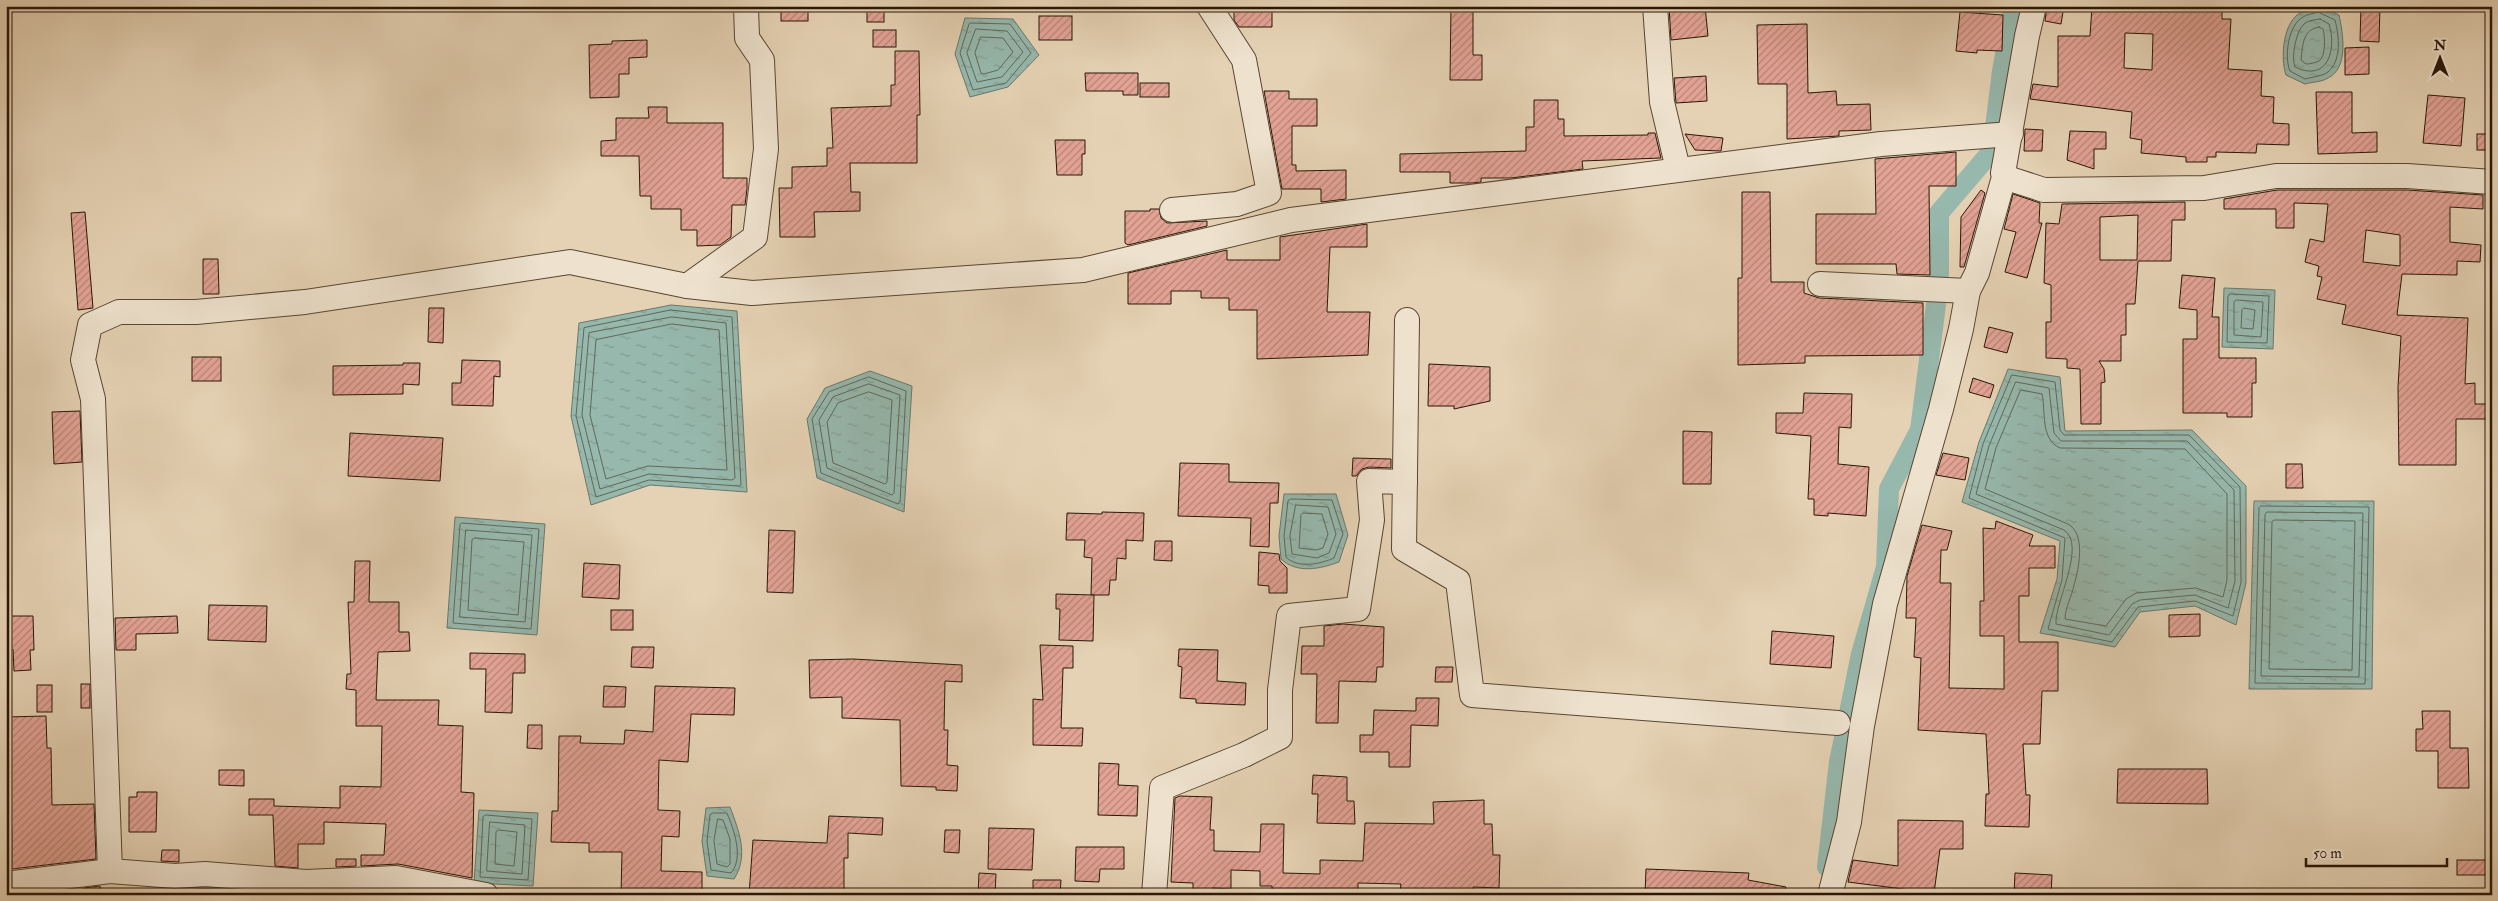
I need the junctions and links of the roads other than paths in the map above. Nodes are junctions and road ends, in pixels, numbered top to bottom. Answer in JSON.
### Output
{"nodes":[{"id":1,"x":746,"y":6,"type":"edge"},
{"id":2,"x":1209,"y":6,"type":"edge"},
{"id":3,"x":1655,"y":6,"type":"edge"},
{"id":4,"x":2034,"y":6,"type":"edge"},
{"id":5,"x":2011,"y":134,"type":"junction"},
{"id":6,"x":1678,"y":169,"type":"junction"},
{"id":7,"x":2004,"y":176,"type":"junction"},
{"id":8,"x":2492,"y":182,"type":"edge"},
{"id":9,"x":1172,"y":210,"type":"dead end"},
{"id":10,"x":1820,"y":284,"type":"dead end"},
{"id":11,"x":687,"y":286,"type":"junction"},
{"id":12,"x":1968,"y":291,"type":"junction"},
{"id":13,"x":1407,"y":320,"type":"dead end"},
{"id":14,"x":1405,"y":482,"type":"junction"},
{"id":15,"x":1838,"y":723,"type":"dead end"},
{"id":16,"x":110,"y":871,"type":"junction"},
{"id":17,"x":6,"y":884,"type":"edge"},
{"id":18,"x":174,"y":885,"type":"edge"},
{"id":19,"x":486,"y":895,"type":"edge"},
{"id":20,"x":1154,"y":895,"type":"edge"},
{"id":21,"x":1830,"y":895,"type":"edge"}],
"edges":[{"from":1,"to":11,"type":"street"},
{"from":2,"to":9,"type":"street"},
{"from":3,"to":6,"type":"street"},
{"from":4,"to":5,"type":"street"},
{"from":5,"to":6,"type":"street"},
{"from":5,"to":7,"type":"street"},
{"from":6,"to":11,"type":"street"},
{"from":7,"to":8,"type":"street"},
{"from":7,"to":12,"type":"street"},
{"from":10,"to":12,"type":"street"},
{"from":11,"to":16,"type":"street"},
{"from":12,"to":21,"type":"street"},
{"from":13,"to":14,"type":"street"},
{"from":14,"to":15,"type":"street"},
{"from":14,"to":20,"type":"street"},
{"from":16,"to":17,"type":"street"},
{"from":16,"to":18,"type":"street"},
{"from":18,"to":19,"type":"street"}]}
